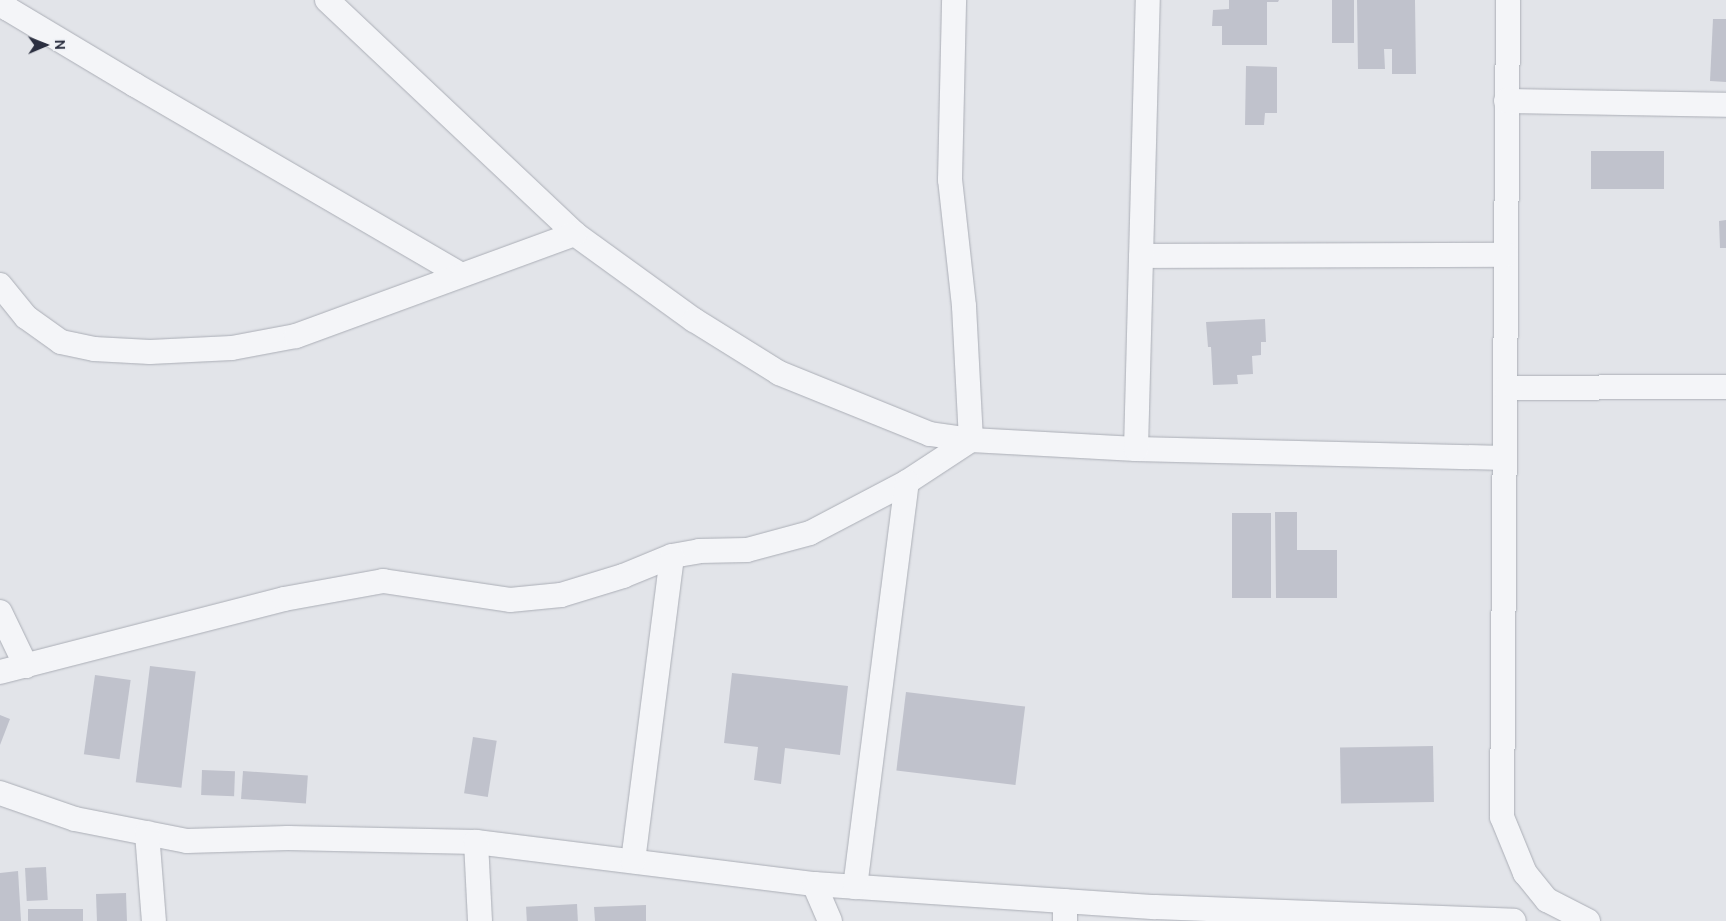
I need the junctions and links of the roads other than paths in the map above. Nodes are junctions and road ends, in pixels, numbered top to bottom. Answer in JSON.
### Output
{"nodes":[{"id":1,"x":327,"y":0,"type":"edge"},
{"id":2,"x":954,"y":0,"type":"edge"},
{"id":3,"x":1148,"y":0,"type":"edge"},
{"id":4,"x":1508,"y":0,"type":"edge"},
{"id":5,"x":3,"y":9,"type":"edge"},
{"id":6,"x":1506,"y":101,"type":"junction"},
{"id":7,"x":1726,"y":105,"type":"edge"},
{"id":8,"x":575,"y":234,"type":"junction"},
{"id":9,"x":1506,"y":255,"type":"junction"},
{"id":10,"x":1141,"y":256,"type":"junction"},
{"id":11,"x":461,"y":275,"type":"junction"},
{"id":12,"x":0,"y":285,"type":"edge"},
{"id":13,"x":1726,"y":387,"type":"edge"},
{"id":14,"x":1505,"y":388,"type":"junction"},
{"id":15,"x":970,"y":440,"type":"junction"},
{"id":16,"x":1136,"y":450,"type":"junction"},
{"id":17,"x":1505,"y":458,"type":"junction"},
{"id":18,"x":908,"y":482,"type":"junction"},
{"id":19,"x":672,"y":556,"type":"junction"},
{"id":20,"x":0,"y":612,"type":"edge"},
{"id":21,"x":26,"y":666,"type":"junction"},
{"id":22,"x":0,"y":672,"type":"edge"},
{"id":23,"x":0,"y":793,"type":"edge"},
{"id":24,"x":147,"y":833,"type":"junction"},
{"id":25,"x":476,"y":842,"type":"junction"},
{"id":26,"x":634,"y":861,"type":"junction"},
{"id":27,"x":814,"y":884,"type":"junction"},
{"id":28,"x":855,"y":887,"type":"junction"},
{"id":29,"x":1065,"y":911,"type":"edge"},
{"id":30,"x":1232,"y":915,"type":"edge"},
{"id":31,"x":1399,"y":918,"type":"edge"},
{"id":32,"x":154,"y":921,"type":"edge"},
{"id":33,"x":480,"y":921,"type":"edge"},
{"id":34,"x":830,"y":921,"type":"edge"},
{"id":35,"x":1514,"y":921,"type":"edge"},
{"id":36,"x":1588,"y":921,"type":"edge"}],
"edges":[{"from":1,"to":8,"type":"street"},
{"from":2,"to":15,"type":"street"},
{"from":3,"to":10,"type":"street"},
{"from":4,"to":6,"type":"street"},
{"from":5,"to":11,"type":"street"},
{"from":6,"to":7,"type":"street"},
{"from":6,"to":9,"type":"street"},
{"from":8,"to":11,"type":"street"},
{"from":8,"to":15,"type":"street"},
{"from":9,"to":10,"type":"street"},
{"from":9,"to":14,"type":"street"},
{"from":10,"to":16,"type":"street"},
{"from":11,"to":12,"type":"street"},
{"from":13,"to":14,"type":"street"},
{"from":14,"to":17,"type":"street"},
{"from":15,"to":16,"type":"street"},
{"from":15,"to":18,"type":"street"},
{"from":16,"to":17,"type":"street"},
{"from":17,"to":36,"type":"street"},
{"from":18,"to":19,"type":"street"},
{"from":18,"to":28,"type":"street"},
{"from":19,"to":21,"type":"street"},
{"from":19,"to":26,"type":"street"},
{"from":20,"to":21,"type":"street"},
{"from":21,"to":22,"type":"street"},
{"from":23,"to":24,"type":"street"},
{"from":24,"to":25,"type":"street"},
{"from":24,"to":32,"type":"street"},
{"from":25,"to":26,"type":"street"},
{"from":25,"to":33,"type":"street"},
{"from":26,"to":27,"type":"street"},
{"from":27,"to":28,"type":"street"},
{"from":27,"to":34,"type":"street"},
{"from":28,"to":29,"type":"street"},
{"from":29,"to":30,"type":"street"},
{"from":30,"to":31,"type":"street"},
{"from":31,"to":35,"type":"street"}]}
